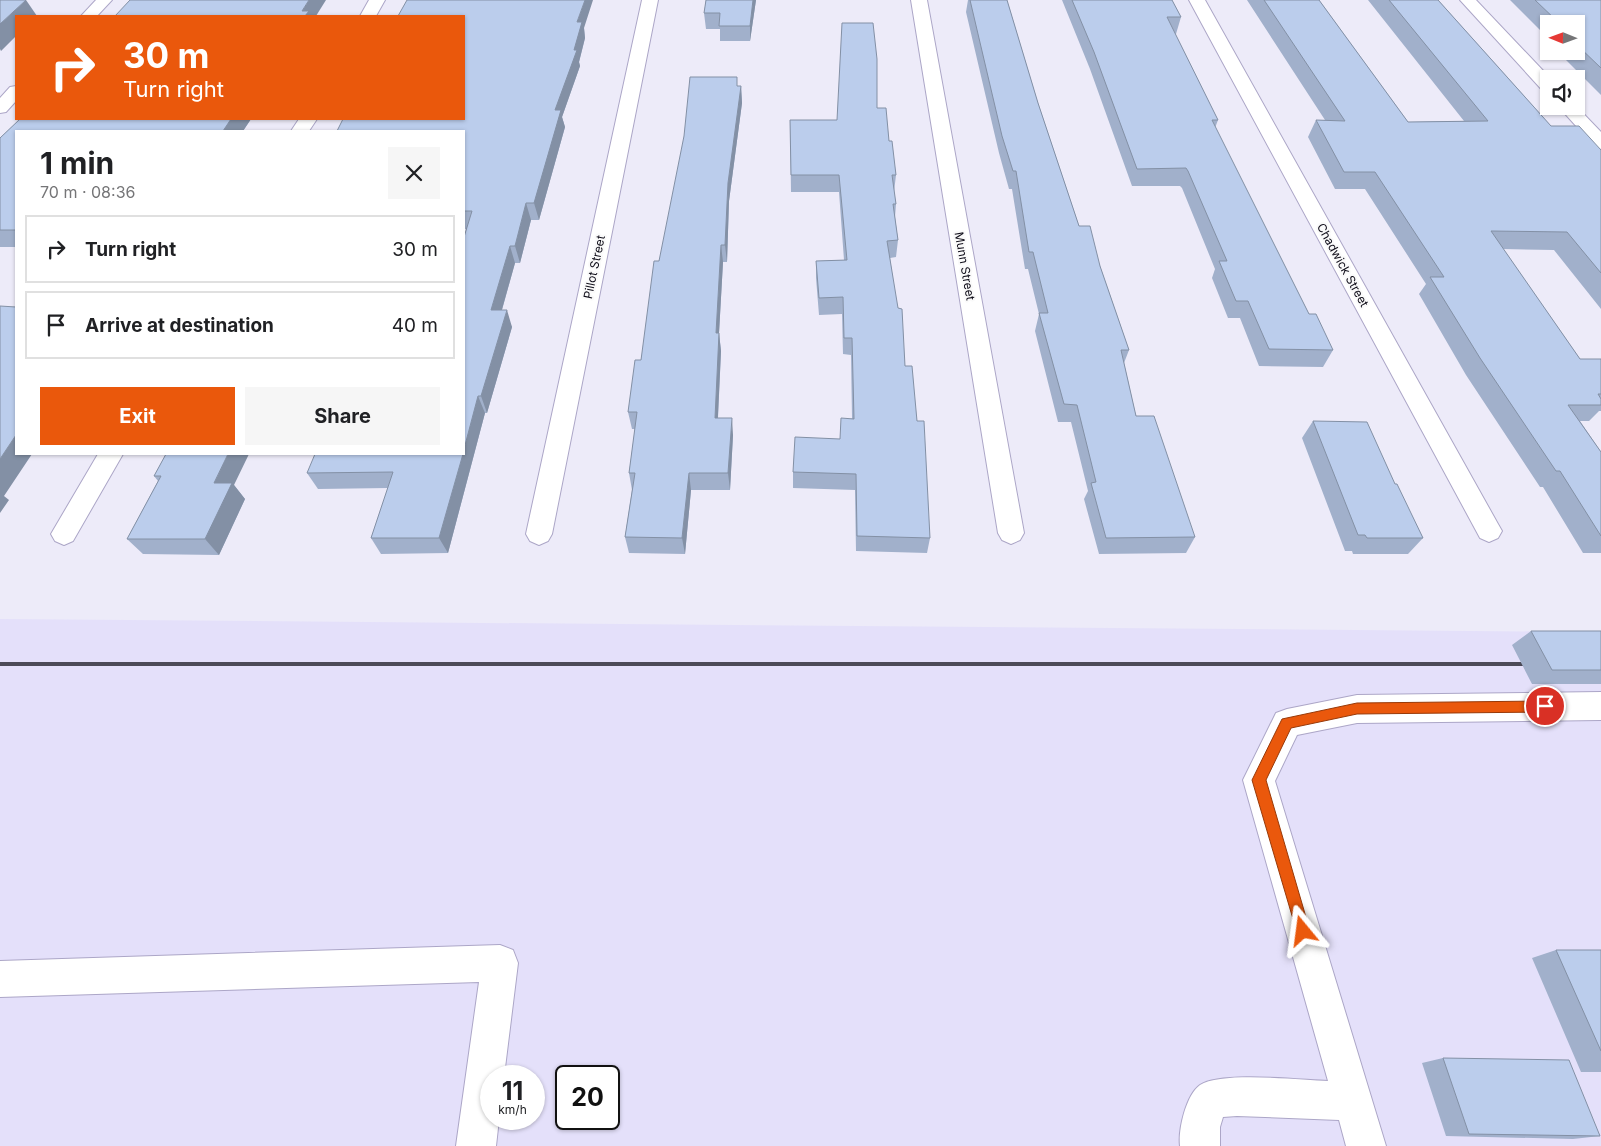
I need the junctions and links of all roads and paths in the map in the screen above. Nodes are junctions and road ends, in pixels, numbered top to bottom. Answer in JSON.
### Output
{"nodes":[{"id":1,"x":104,"y":0,"type":"edge"},
{"id":2,"x":378,"y":0,"type":"edge"},
{"id":3,"x":650,"y":0,"type":"edge"},
{"id":4,"x":919,"y":0,"type":"edge"},
{"id":5,"x":1197,"y":0,"type":"edge"},
{"id":6,"x":1468,"y":0,"type":"edge"},
{"id":7,"x":90,"y":15,"type":"edge"},
{"id":8,"x":369,"y":15,"type":"edge"},
{"id":9,"x":1540,"y":77,"type":"edge"},
{"id":10,"x":15,"y":92,"type":"edge"},
{"id":11,"x":0,"y":108,"type":"edge"},
{"id":12,"x":1575,"y":115,"type":"edge"},
{"id":13,"x":1601,"y":143,"type":"edge"},
{"id":14,"x":110,"y":455,"type":"edge"},
{"id":15,"x":1489,"y":531,"type":"dead end"},
{"id":16,"x":1011,"y":532,"type":"dead end"},
{"id":17,"x":64,"y":534,"type":"dead end"},
{"id":18,"x":539,"y":534,"type":"dead end"},
{"id":19,"x":1601,"y":706,"type":"edge"},
{"id":20,"x":0,"y":979,"type":"edge"},
{"id":21,"x":1353,"y":1100,"type":"junction"},
{"id":22,"x":476,"y":1146,"type":"edge"},
{"id":23,"x":1200,"y":1146,"type":"edge"},
{"id":24,"x":1366,"y":1146,"type":"edge"}],
"edges":[{"from":1,"to":7,"type":"street"},
{"from":2,"to":8,"type":"street"},
{"from":3,"to":18,"type":"street","name":"Pillot Street"},
{"from":4,"to":16,"type":"street","name":"Munn Street"},
{"from":5,"to":15,"type":"street","name":"Chadwick Street"},
{"from":6,"to":9,"type":"street"},
{"from":10,"to":11,"type":"street"},
{"from":12,"to":13,"type":"street"},
{"from":14,"to":17,"type":"street"},
{"from":19,"to":21,"type":"street"},
{"from":20,"to":22,"type":"street"},
{"from":21,"to":23,"type":"street"},
{"from":21,"to":24,"type":"street"}]}
